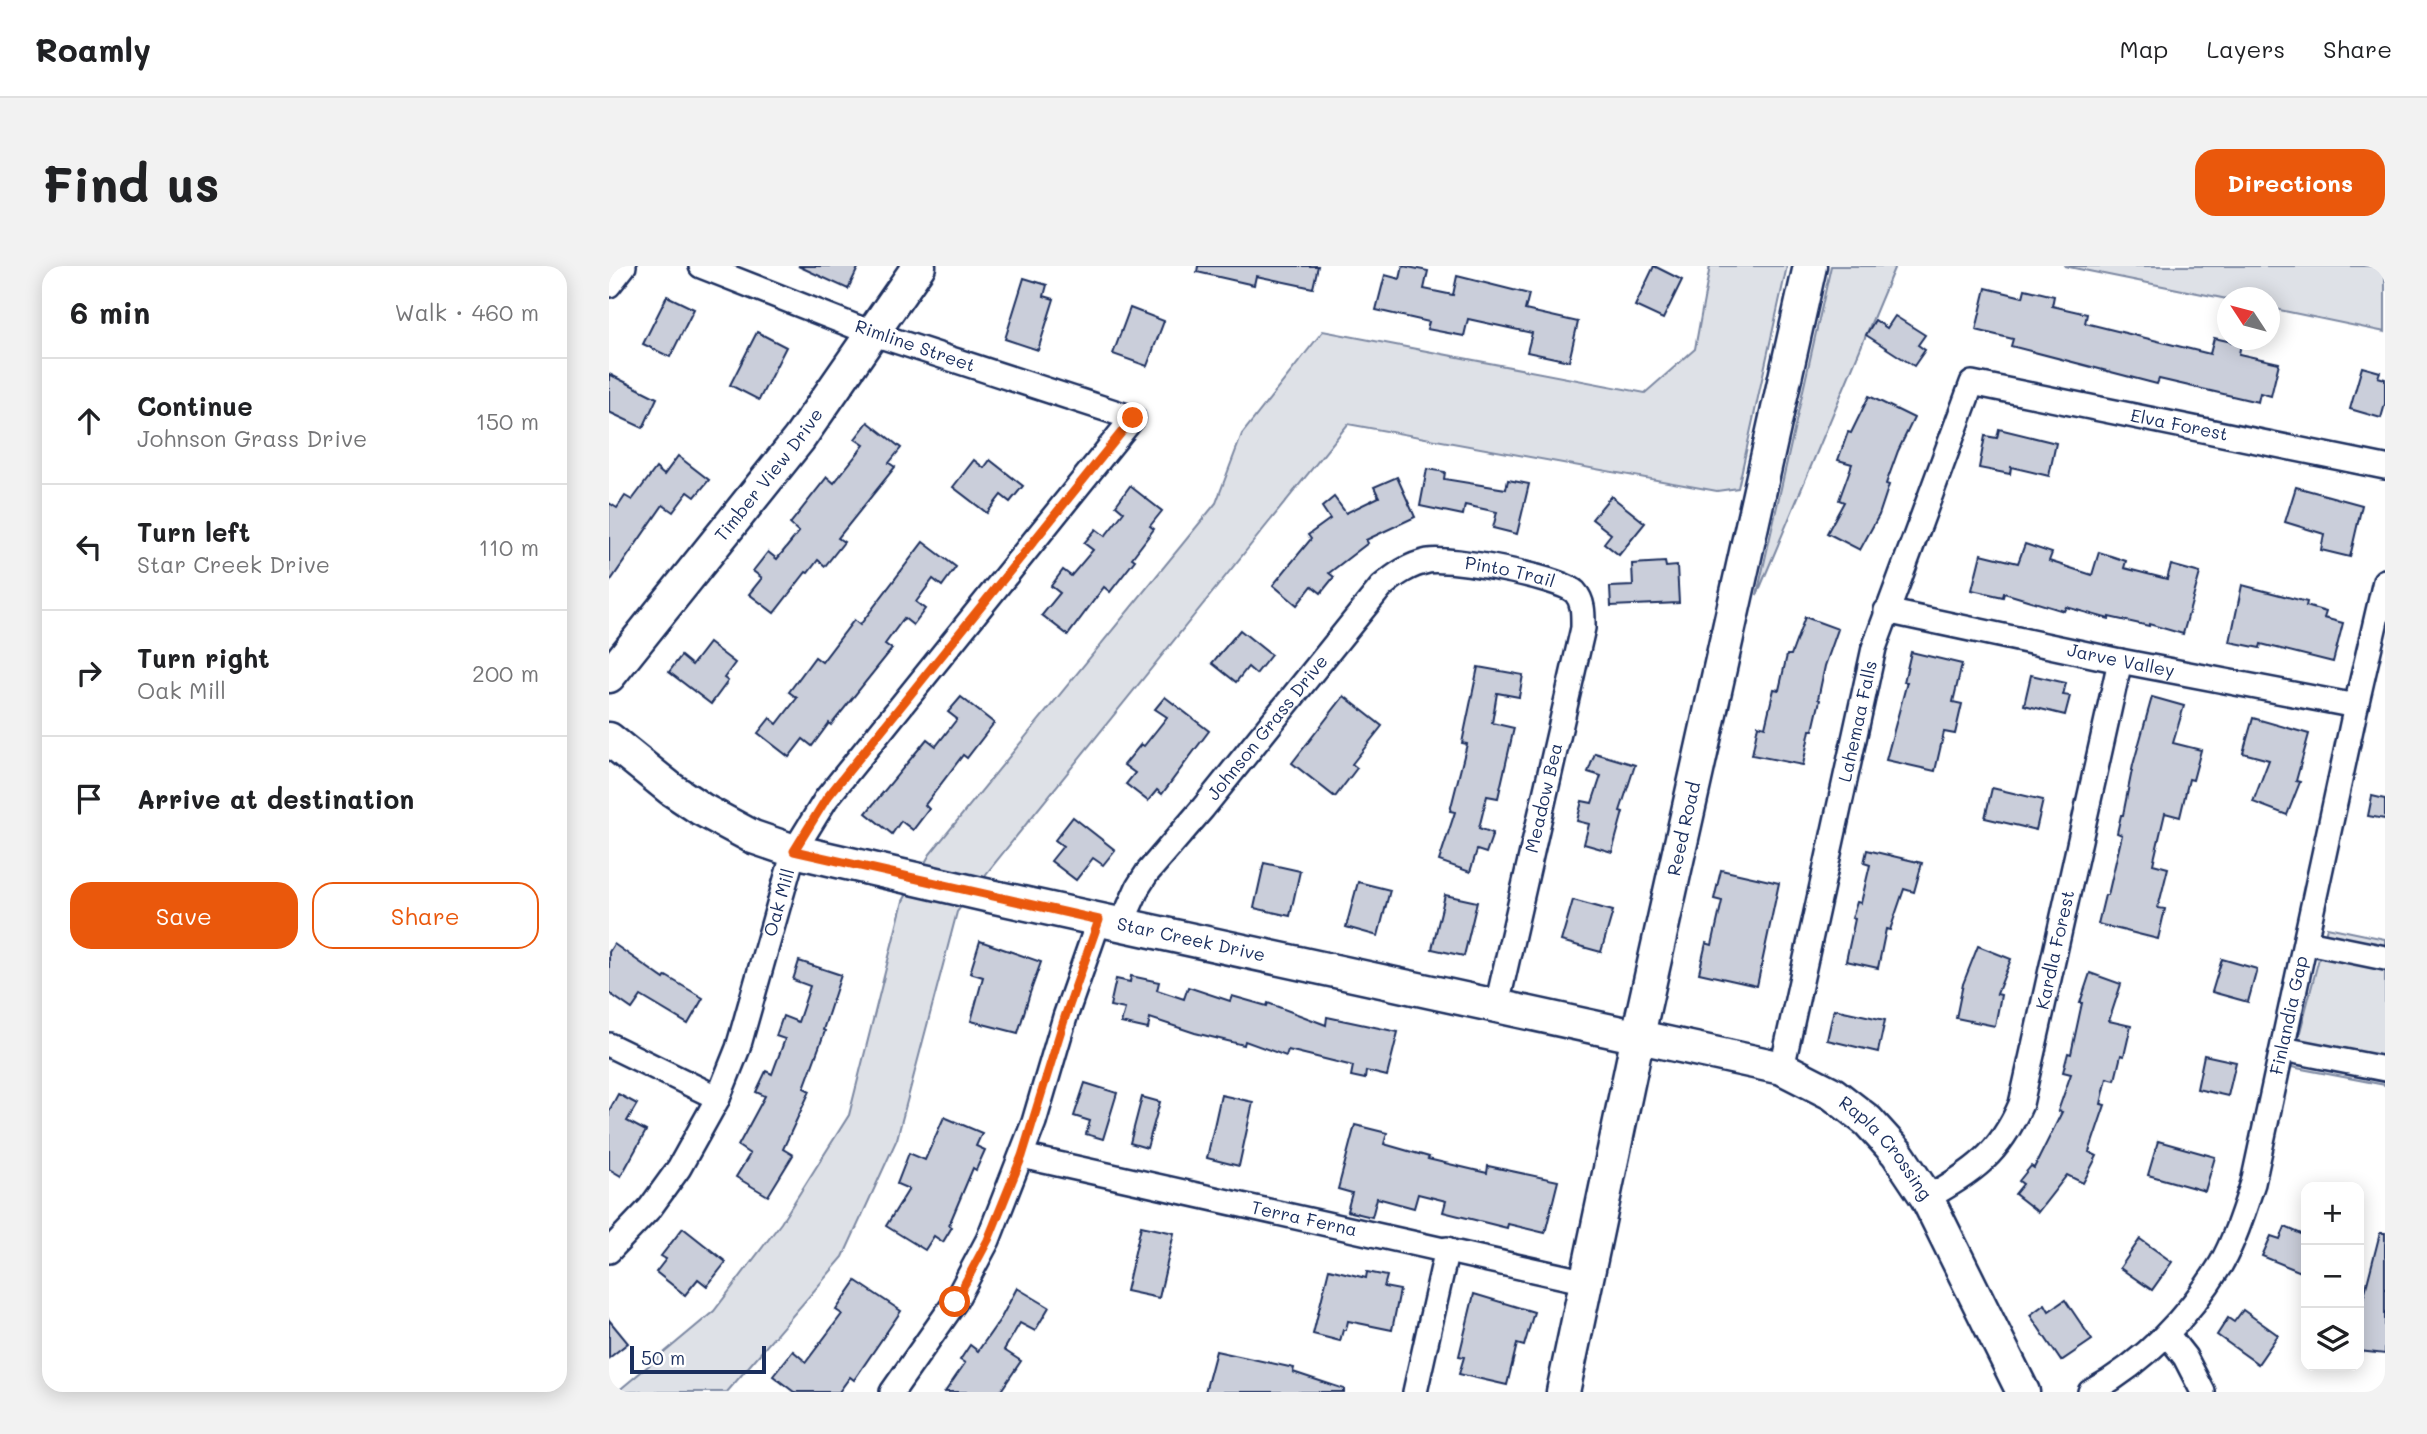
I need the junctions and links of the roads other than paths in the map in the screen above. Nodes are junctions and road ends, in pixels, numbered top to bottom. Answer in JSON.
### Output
{"nodes":[{"id":1,"x":624,"y":266,"type":"edge"},
{"id":2,"x":701,"y":266,"type":"edge"},
{"id":3,"x":919,"y":266,"type":"edge"},
{"id":4,"x":1810,"y":266,"type":"edge"},
{"id":5,"x":609,"y":285,"type":"edge"},
{"id":6,"x":874,"y":334,"type":"junction"},
{"id":7,"x":1972,"y":383,"type":"joint"},
{"id":8,"x":1133,"y":418,"type":"joint"},
{"id":9,"x":2385,"y":467,"type":"edge"},
{"id":10,"x":1440,"y":560,"type":"joint"},
{"id":11,"x":2385,"y":581,"type":"edge"},
{"id":12,"x":1575,"y":592,"type":"joint"},
{"id":13,"x":1886,"y":611,"type":"junction"},
{"id":14,"x":2120,"y":661,"type":"junction"},
{"id":15,"x":609,"y":676,"type":"edge"},
{"id":16,"x":2356,"y":706,"type":"junction"},
{"id":17,"x":609,"y":739,"type":"edge"},
{"id":18,"x":794,"y":851,"type":"junction"},
{"id":19,"x":1110,"y":922,"type":"junction"},
{"id":20,"x":2307,"y":942,"type":"junction"},
{"id":21,"x":2385,"y":958,"type":"edge"},
{"id":22,"x":1497,"y":1005,"type":"junction"},
{"id":23,"x":1638,"y":1037,"type":"junction"},
{"id":24,"x":609,"y":1045,"type":"edge"},
{"id":25,"x":2283,"y":1049,"type":"junction"},
{"id":26,"x":1782,"y":1068,"type":"junction"},
{"id":27,"x":2385,"y":1069,"type":"edge"},
{"id":28,"x":718,"y":1098,"type":"junction"},
{"id":29,"x":1022,"y":1156,"type":"junction"},
{"id":30,"x":1927,"y":1198,"type":"junction"},
{"id":31,"x":1447,"y":1249,"type":"junction"},
{"id":32,"x":609,"y":1251,"type":"edge"},
{"id":33,"x":1587,"y":1282,"type":"junction"},
{"id":34,"x":2167,"y":1334,"type":"junction"},
{"id":35,"x":892,"y":1392,"type":"edge"},
{"id":36,"x":1415,"y":1392,"type":"edge"},
{"id":37,"x":1563,"y":1392,"type":"edge"},
{"id":38,"x":2024,"y":1392,"type":"edge"},
{"id":39,"x":2090,"y":1392,"type":"edge"},
{"id":40,"x":2203,"y":1392,"type":"edge"}],
"edges":[{"from":1,"to":5,"type":"street"},
{"from":2,"to":6,"type":"street","name":"Rimline Street"},
{"from":3,"to":6,"type":"street","name":"Timber View Drive"},
{"from":4,"to":23,"type":"street","name":"Reed Road"},
{"from":6,"to":8,"type":"street","name":"Rimline Street"},
{"from":6,"to":15,"type":"street","name":"Timber View Drive"},
{"from":7,"to":9,"type":"street","name":"Elva Forest"},
{"from":7,"to":13,"type":"street","name":"Lahemaa Falls"},
{"from":8,"to":18,"type":"street","name":"Oak Mill"},
{"from":10,"to":12,"type":"street","name":"Pinto Trail"},
{"from":10,"to":19,"type":"street","name":"Johnson Grass Drive"},
{"from":11,"to":16,"type":"street","name":"Finlandia Gap"},
{"from":12,"to":22,"type":"street","name":"Meadow Bea"},
{"from":13,"to":14,"type":"street","name":"Jarve Valley"},
{"from":13,"to":26,"type":"street","name":"Lahemaa Falls"},
{"from":14,"to":16,"type":"street","name":"Jarve Valley"},
{"from":14,"to":30,"type":"street","name":"Kardla Forest"},
{"from":16,"to":20,"type":"street","name":"Finlandia Gap"},
{"from":17,"to":18,"type":"street","name":"Star Creek Drive"},
{"from":18,"to":19,"type":"street","name":"Star Creek Drive"},
{"from":18,"to":28,"type":"street","name":"Oak Mill"},
{"from":19,"to":22,"type":"street","name":"Star Creek Drive"},
{"from":19,"to":29,"type":"street","name":"Johnson Grass Drive"},
{"from":20,"to":21,"type":"street"},
{"from":20,"to":25,"type":"street","name":"Finlandia Gap"},
{"from":22,"to":23,"type":"street","name":"Star Creek Drive"},
{"from":23,"to":26,"type":"street","name":"Rapla Crossing"},
{"from":23,"to":33,"type":"street","name":"Reed Road"},
{"from":24,"to":28,"type":"street"},
{"from":25,"to":27,"type":"street"},
{"from":25,"to":34,"type":"street","name":"Finlandia Gap"},
{"from":26,"to":30,"type":"street","name":"Rapla Crossing"},
{"from":28,"to":32,"type":"street","name":"Oak Mill"},
{"from":29,"to":31,"type":"street","name":"Terra Ferna"},
{"from":29,"to":35,"type":"street","name":"Johnson Grass Drive"},
{"from":30,"to":38,"type":"street","name":"Rapla Crossing"},
{"from":31,"to":33,"type":"street","name":"Terra Ferna"},
{"from":31,"to":36,"type":"street"},
{"from":33,"to":37,"type":"street","name":"Reed Road"},
{"from":34,"to":39,"type":"street","name":"Finlandia Gap"},
{"from":34,"to":40,"type":"street"}]}
